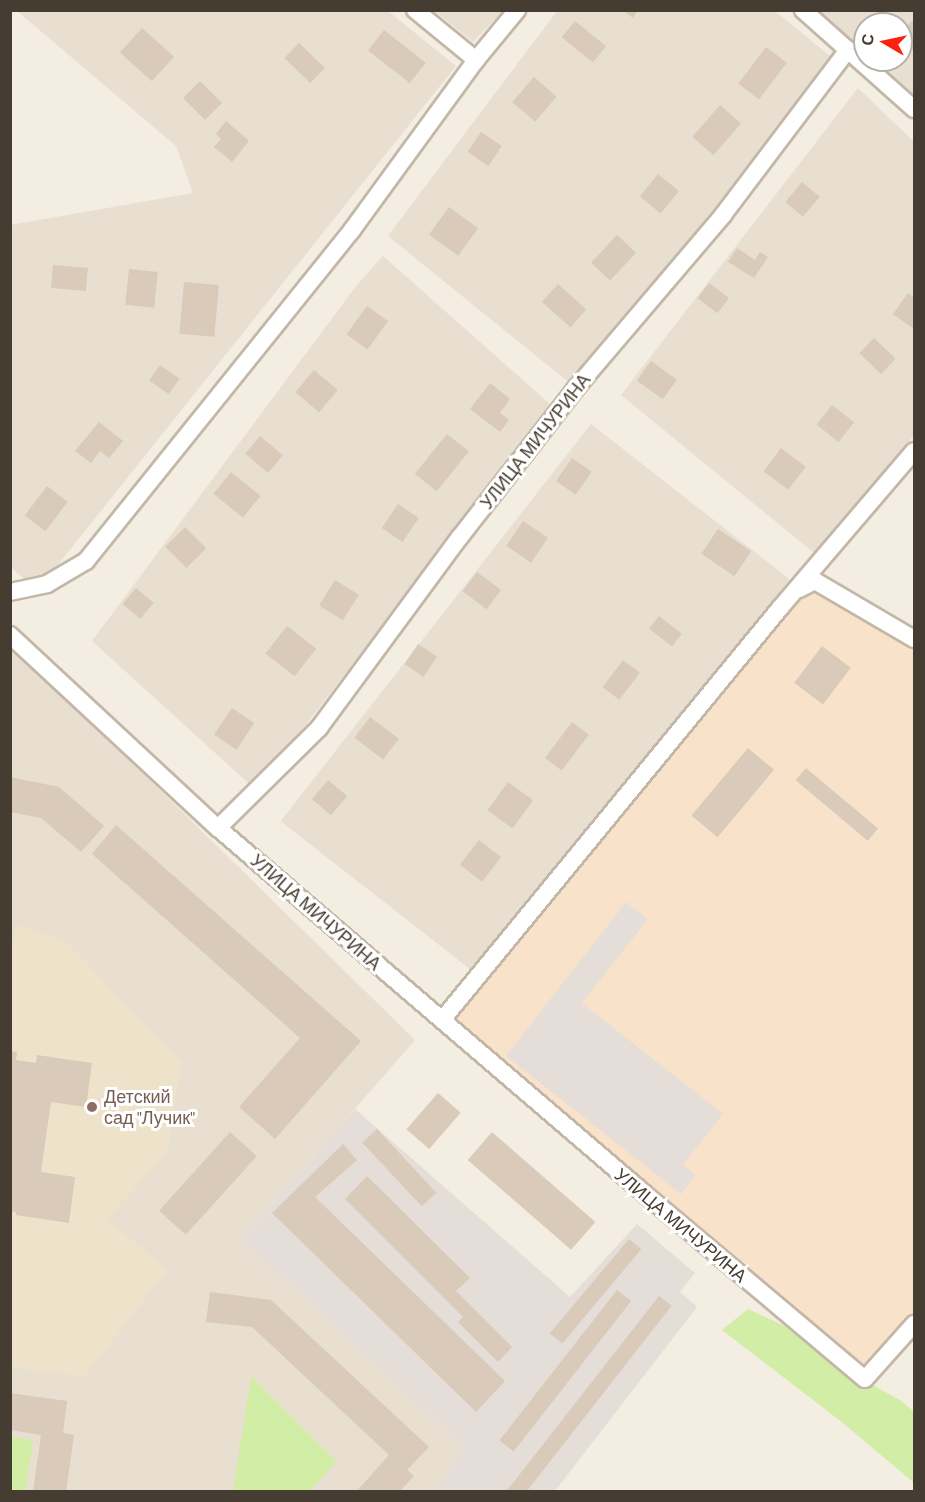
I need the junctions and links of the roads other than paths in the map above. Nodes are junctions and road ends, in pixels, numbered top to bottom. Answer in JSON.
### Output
{"nodes":[{"id":1,"x":415,"y":10,"type":"edge"},
{"id":2,"x":517,"y":10,"type":"edge"},
{"id":3,"x":803,"y":10,"type":"edge"},
{"id":4,"x":848,"y":50,"type":"junction"},
{"id":5,"x":476,"y":60,"type":"junction"},
{"id":6,"x":915,"y":109,"type":"edge"},
{"id":7,"x":915,"y":451,"type":"edge"},
{"id":8,"x":798,"y":589,"type":"junction"},
{"id":9,"x":10,"y":592,"type":"edge"},
{"id":10,"x":10,"y":635,"type":"edge"},
{"id":11,"x":915,"y":639,"type":"edge"},
{"id":12,"x":218,"y":828,"type":"junction"},
{"id":13,"x":442,"y":1020,"type":"junction"},
{"id":14,"x":915,"y":1324,"type":"edge"}],
"edges":[{"from":1,"to":5,"type":"street"},
{"from":2,"to":5,"type":"street"},
{"from":3,"to":4,"type":"street"},
{"from":4,"to":6,"type":"street"},
{"from":4,"to":12,"type":"street","name":"УЛИЦА МИЧУРИНА"},
{"from":5,"to":9,"type":"street"},
{"from":7,"to":8,"type":"street"},
{"from":8,"to":11,"type":"street"},
{"from":8,"to":13,"type":"street"},
{"from":10,"to":12,"type":"street","name":"УЛИЦА МИЧУРИНА"},
{"from":12,"to":13,"type":"street","name":"УЛИЦА МИЧУРИНА"},
{"from":13,"to":14,"type":"street","name":"УЛИЦА МИЧУРИНА"}]}
